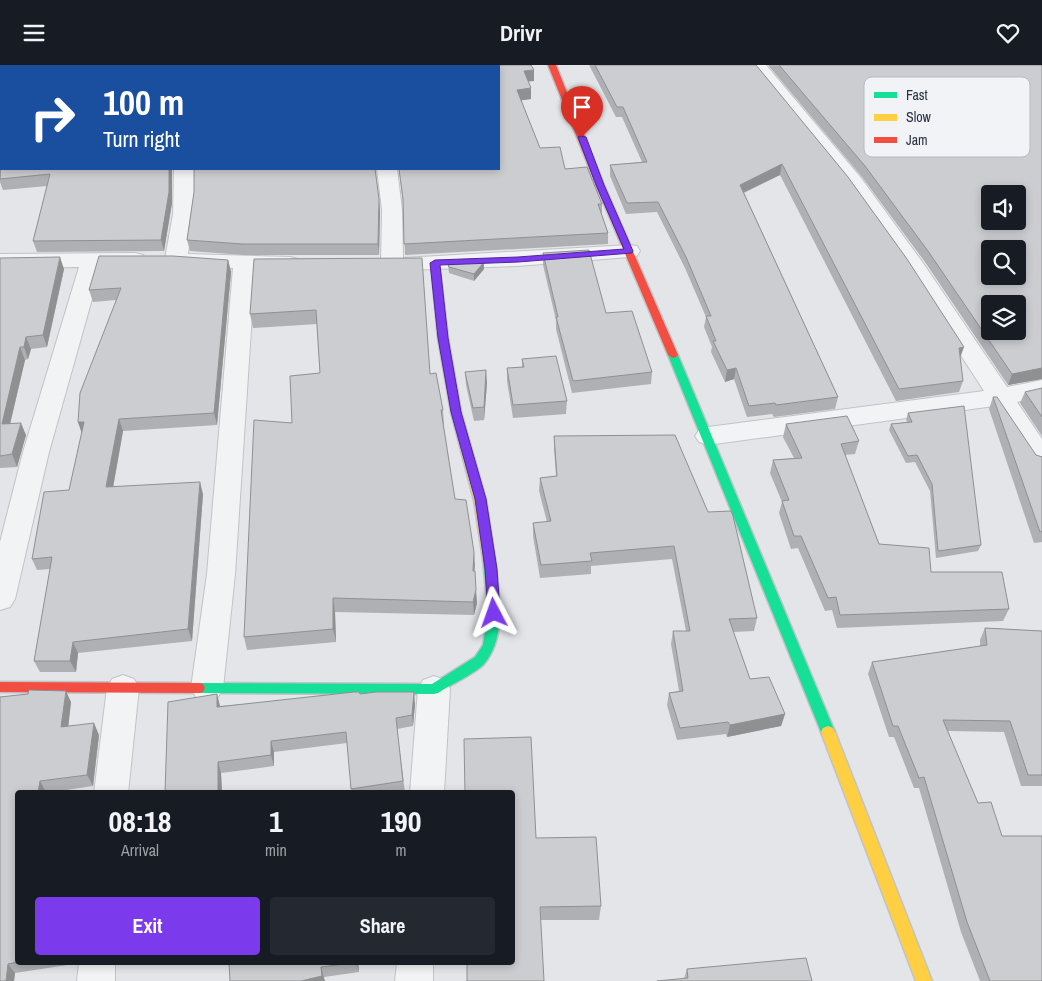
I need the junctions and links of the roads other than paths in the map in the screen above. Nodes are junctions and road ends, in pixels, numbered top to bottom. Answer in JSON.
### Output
{"nodes":[{"id":1,"x":552,"y":65,"type":"edge"},
{"id":2,"x":757,"y":65,"type":"edge"},
{"id":3,"x":184,"y":170,"type":"edge"},
{"id":4,"x":387,"y":170,"type":"edge"},
{"id":5,"x":629,"y":251,"type":"junction"},
{"id":6,"x":176,"y":259,"type":"junction"},
{"id":7,"x":92,"y":260,"type":"junction"},
{"id":8,"x":0,"y":261,"type":"edge"},
{"id":9,"x":435,"y":263,"type":"junction"},
{"id":10,"x":244,"y":264,"type":"junction"},
{"id":11,"x":314,"y":264,"type":"edge"},
{"id":12,"x":1042,"y":388,"type":"edge"},
{"id":13,"x":1000,"y":397,"type":"junction"},
{"id":14,"x":708,"y":436,"type":"junction"},
{"id":15,"x":1042,"y":459,"type":"edge"},
{"id":16,"x":0,"y":599,"type":"edge"},
{"id":17,"x":0,"y":687,"type":"edge"},
{"id":18,"x":123,"y":688,"type":"junction"},
{"id":19,"x":208,"y":688,"type":"junction"},
{"id":20,"x":434,"y":689,"type":"junction"},
{"id":21,"x":111,"y":790,"type":"edge"},
{"id":22,"x":427,"y":790,"type":"edge"},
{"id":23,"x":97,"y":965,"type":"edge"},
{"id":24,"x":415,"y":965,"type":"edge"},
{"id":25,"x":96,"y":981,"type":"edge"},
{"id":26,"x":414,"y":981,"type":"edge"},
{"id":27,"x":924,"y":981,"type":"edge"}],
"edges":[{"from":1,"to":5,"type":"street"},
{"from":2,"to":13,"type":"street"},
{"from":3,"to":6,"type":"street"},
{"from":4,"to":9,"type":"street"},
{"from":5,"to":9,"type":"street"},
{"from":5,"to":14,"type":"street"},
{"from":6,"to":7,"type":"street"},
{"from":6,"to":10,"type":"street"},
{"from":7,"to":8,"type":"street"},
{"from":7,"to":16,"type":"street"},
{"from":9,"to":20,"type":"street"},
{"from":10,"to":11,"type":"street"},
{"from":10,"to":19,"type":"street"},
{"from":12,"to":13,"type":"street"},
{"from":13,"to":14,"type":"street"},
{"from":13,"to":15,"type":"street"},
{"from":14,"to":27,"type":"street"},
{"from":17,"to":18,"type":"street"},
{"from":18,"to":19,"type":"street"},
{"from":18,"to":21,"type":"street"},
{"from":19,"to":20,"type":"street"},
{"from":20,"to":22,"type":"street"},
{"from":23,"to":25,"type":"street"},
{"from":24,"to":26,"type":"street"}]}
